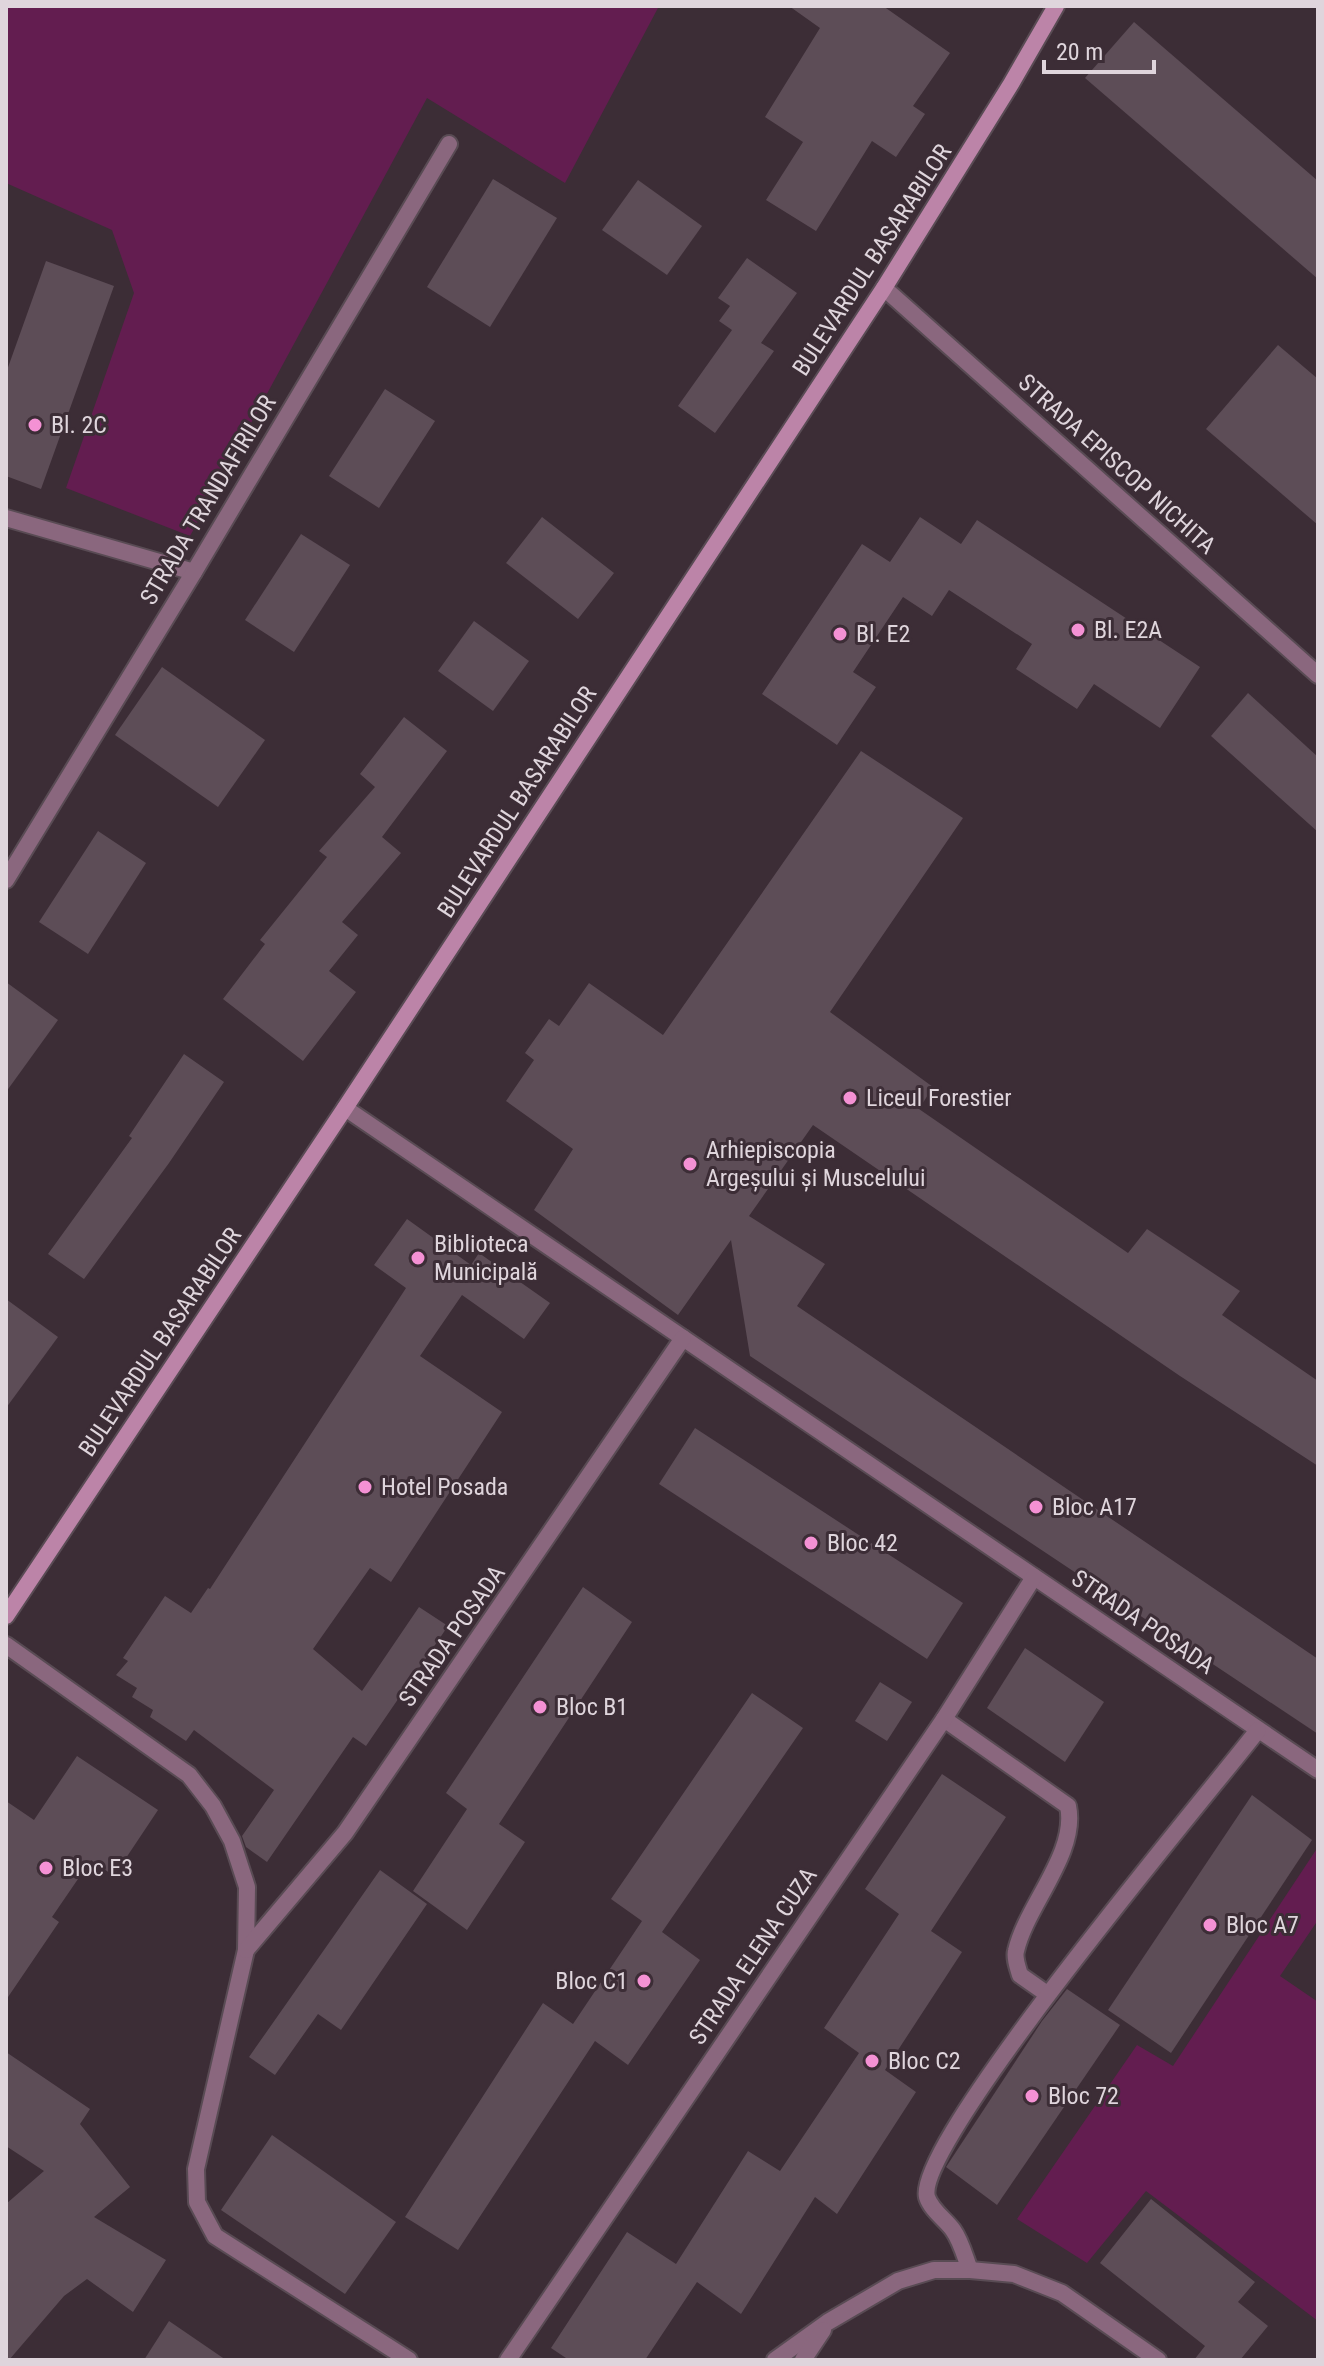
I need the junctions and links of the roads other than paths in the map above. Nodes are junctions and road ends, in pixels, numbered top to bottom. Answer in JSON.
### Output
{"nodes":[{"id":1,"x":1056,"y":6,"type":"edge"},
{"id":2,"x":449,"y":144,"type":"dead end"},
{"id":3,"x":884,"y":288,"type":"junction"},
{"id":4,"x":6,"y":518,"type":"edge"},
{"id":5,"x":194,"y":572,"type":"junction"},
{"id":6,"x":1318,"y":675,"type":"edge"},
{"id":7,"x":6,"y":880,"type":"edge"},
{"id":8,"x":345,"y":1108,"type":"junction"},
{"id":9,"x":683,"y":1338,"type":"junction"},
{"id":10,"x":1034,"y":1577,"type":"junction"},
{"id":11,"x":6,"y":1616,"type":"edge"},
{"id":12,"x":6,"y":1645,"type":"edge"},
{"id":13,"x":944,"y":1719,"type":"junction"},
{"id":14,"x":1258,"y":1730,"type":"junction"},
{"id":15,"x":1318,"y":1770,"type":"edge"},
{"id":16,"x":246,"y":1950,"type":"junction"},
{"id":17,"x":1047,"y":1994,"type":"junction"},
{"id":18,"x":970,"y":2270,"type":"junction"},
{"id":19,"x":828,"y":2322,"type":"junction"},
{"id":20,"x":409,"y":2360,"type":"edge"},
{"id":21,"x":508,"y":2360,"type":"edge"},
{"id":22,"x":775,"y":2360,"type":"edge"},
{"id":23,"x":803,"y":2360,"type":"edge"},
{"id":24,"x":1158,"y":2360,"type":"edge"}],
"edges":[{"from":1,"to":3,"type":"main road","name":"BULEVARDUL BASARABILOR"},
{"from":2,"to":5,"type":"street","name":"STRADA TRANDAFIRILOR"},
{"from":3,"to":6,"type":"street","name":"STRADA EPISCOP NICHITA"},
{"from":3,"to":8,"type":"main road","name":"BULEVARDUL BASARABILOR"},
{"from":4,"to":5,"type":"street"},
{"from":5,"to":7,"type":"street","name":"STRADA TRANDAFIRILOR"},
{"from":8,"to":9,"type":"street","name":"STRADA POSADA"},
{"from":8,"to":11,"type":"main road","name":"BULEVARDUL BASARABILOR"},
{"from":9,"to":10,"type":"street","name":"STRADA POSADA"},
{"from":9,"to":16,"type":"street","name":"STRADA POSADA"},
{"from":10,"to":13,"type":"street","name":"STRADA ELENA CUZA"},
{"from":10,"to":14,"type":"street","name":"STRADA POSADA"},
{"from":12,"to":16,"type":"street"},
{"from":13,"to":17,"type":"street"},
{"from":13,"to":21,"type":"street","name":"STRADA ELENA CUZA"},
{"from":14,"to":15,"type":"street","name":"STRADA POSADA"},
{"from":14,"to":17,"type":"street"},
{"from":16,"to":20,"type":"street"},
{"from":17,"to":18,"type":"street"},
{"from":18,"to":19,"type":"street"},
{"from":18,"to":24,"type":"street"},
{"from":19,"to":22,"type":"street"},
{"from":19,"to":23,"type":"street"}]}
